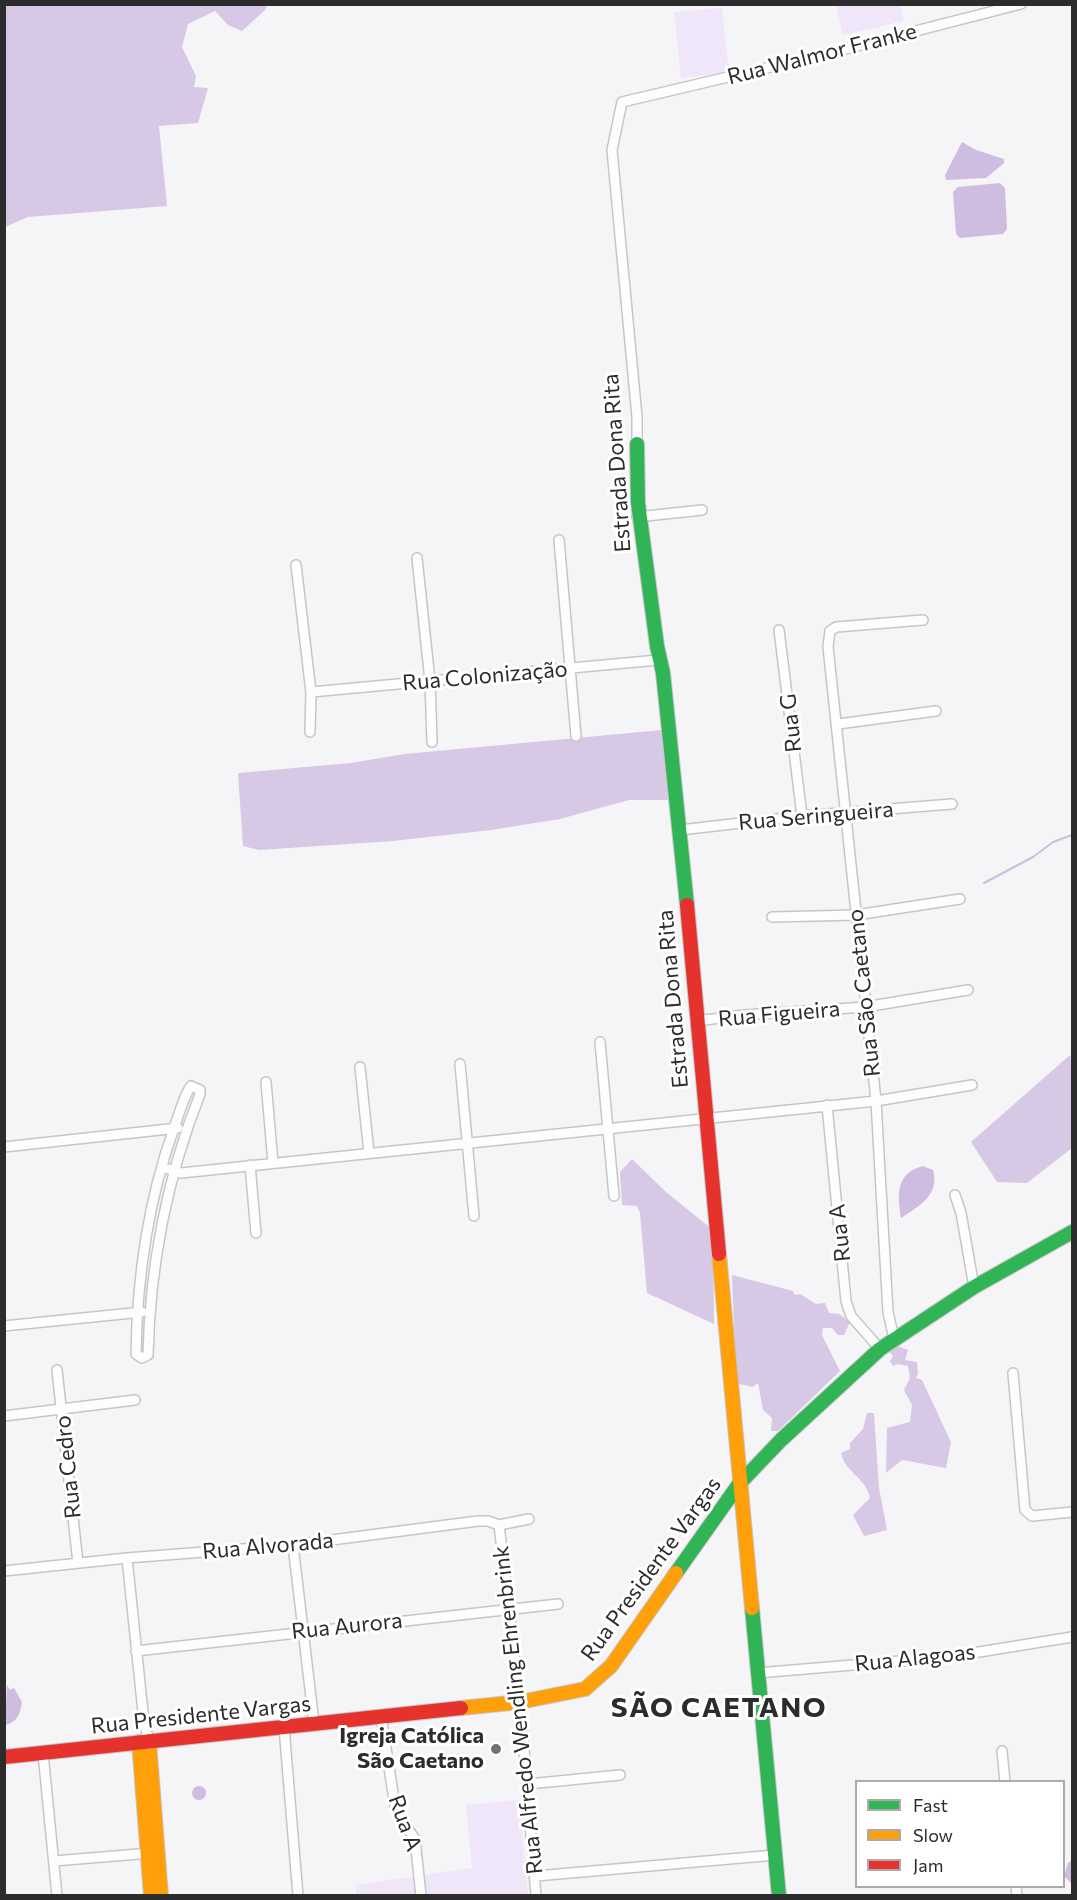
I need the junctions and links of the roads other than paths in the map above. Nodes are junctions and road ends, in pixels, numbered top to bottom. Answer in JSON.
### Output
{"nodes":[{"id":1,"x":1021,"y":4,"type":"edge"},
{"id":2,"x":622,"y":102,"type":"joint"},
{"id":3,"x":637,"y":444,"type":"joint"},
{"id":4,"x":702,"y":510,"type":"dead end"},
{"id":5,"x":637,"y":517,"type":"junction"},
{"id":6,"x":559,"y":540,"type":"dead end"},
{"id":7,"x":417,"y":558,"type":"dead end"},
{"id":8,"x":296,"y":565,"type":"dead end"},
{"id":9,"x":923,"y":620,"type":"dead end"},
{"id":10,"x":780,"y":630,"type":"dead end"},
{"id":11,"x":658,"y":660,"type":"junction"},
{"id":12,"x":568,"y":669,"type":"junction"},
{"id":13,"x":429,"y":681,"type":"junction"},
{"id":14,"x":311,"y":692,"type":"junction"},
{"id":15,"x":936,"y":711,"type":"dead end"},
{"id":16,"x":838,"y":724,"type":"junction"},
{"id":17,"x":310,"y":732,"type":"dead end"},
{"id":18,"x":576,"y":736,"type":"dead end"},
{"id":19,"x":432,"y":742,"type":"dead end"},
{"id":20,"x":952,"y":804,"type":"dead end"},
{"id":21,"x":845,"y":814,"type":"junction"},
{"id":22,"x":802,"y":816,"type":"junction"},
{"id":23,"x":680,"y":830,"type":"junction"},
{"id":24,"x":960,"y":899,"type":"dead end"},
{"id":25,"x":856,"y":915,"type":"junction"},
{"id":26,"x":772,"y":917,"type":"dead end"},
{"id":27,"x":968,"y":990,"type":"dead end"},
{"id":28,"x":865,"y":1007,"type":"junction"},
{"id":29,"x":696,"y":1021,"type":"junction"},
{"id":30,"x":600,"y":1042,"type":"dead end"},
{"id":31,"x":460,"y":1064,"type":"dead end"},
{"id":32,"x":360,"y":1067,"type":"dead end"},
{"id":33,"x":266,"y":1082,"type":"dead end"},
{"id":34,"x":972,"y":1085,"type":"dead end"},
{"id":35,"x":876,"y":1101,"type":"junction"},
{"id":36,"x":827,"y":1105,"type":"junction"},
{"id":37,"x":705,"y":1117,"type":"junction"},
{"id":38,"x":174,"y":1127,"type":"junction"},
{"id":39,"x":608,"y":1127,"type":"junction"},
{"id":40,"x":186,"y":1131,"type":"junction"},
{"id":41,"x":467,"y":1142,"type":"junction"},
{"id":42,"x":4,"y":1147,"type":"edge"},
{"id":43,"x":369,"y":1153,"type":"junction"},
{"id":44,"x":273,"y":1163,"type":"junction"},
{"id":45,"x":250,"y":1165,"type":"junction"},
{"id":46,"x":162,"y":1167,"type":"junction"},
{"id":47,"x":173,"y":1171,"type":"junction"},
{"id":48,"x":614,"y":1196,"type":"dead end"},
{"id":49,"x":955,"y":1196,"type":"dead end"},
{"id":50,"x":474,"y":1216,"type":"dead end"},
{"id":51,"x":1072,"y":1232,"type":"edge"},
{"id":52,"x":256,"y":1233,"type":"dead end"},
{"id":53,"x":974,"y":1287,"type":"junction"},
{"id":54,"x":137,"y":1311,"type":"junction"},
{"id":55,"x":149,"y":1313,"type":"junction"},
{"id":56,"x":4,"y":1326,"type":"edge"},
{"id":57,"x":894,"y":1339,"type":"junction"},
{"id":58,"x":880,"y":1349,"type":"junction"},
{"id":59,"x":57,"y":1370,"type":"dead end"},
{"id":60,"x":1013,"y":1373,"type":"dead end"},
{"id":61,"x":135,"y":1400,"type":"dead end"},
{"id":62,"x":61,"y":1408,"type":"junction"},
{"id":63,"x":4,"y":1416,"type":"edge"},
{"id":64,"x":740,"y":1484,"type":"junction"},
{"id":65,"x":1072,"y":1512,"type":"edge"},
{"id":66,"x":529,"y":1519,"type":"dead end"},
{"id":67,"x":499,"y":1525,"type":"junction"},
{"id":68,"x":294,"y":1545,"type":"junction"},
{"id":69,"x":127,"y":1558,"type":"junction"},
{"id":70,"x":78,"y":1563,"type":"junction"},
{"id":71,"x":4,"y":1571,"type":"edge"},
{"id":72,"x":558,"y":1604,"type":"dead end"},
{"id":73,"x":510,"y":1609,"type":"junction"},
{"id":74,"x":304,"y":1630,"type":"junction"},
{"id":75,"x":1072,"y":1638,"type":"edge"},
{"id":76,"x":136,"y":1650,"type":"junction"},
{"id":77,"x":757,"y":1673,"type":"junction"},
{"id":78,"x":520,"y":1702,"type":"junction"},
{"id":79,"x":381,"y":1716,"type":"junction"},
{"id":80,"x":314,"y":1723,"type":"junction"},
{"id":81,"x":284,"y":1727,"type":"junction"},
{"id":82,"x":144,"y":1741,"type":"junction"},
{"id":83,"x":1002,"y":1750,"type":"dead end"},
{"id":84,"x":43,"y":1753,"type":"junction"},
{"id":85,"x":4,"y":1757,"type":"edge"},
{"id":86,"x":620,"y":1775,"type":"dead end"},
{"id":87,"x":1005,"y":1780,"type":"edge"},
{"id":88,"x":528,"y":1784,"type":"junction"},
{"id":89,"x":153,"y":1853,"type":"junction"},
{"id":90,"x":775,"y":1855,"type":"junction"},
{"id":91,"x":54,"y":1861,"type":"junction"},
{"id":92,"x":536,"y":1876,"type":"junction"},
{"id":93,"x":57,"y":1896,"type":"edge"},
{"id":94,"x":151,"y":1896,"type":"edge"},
{"id":95,"x":161,"y":1896,"type":"edge"},
{"id":96,"x":298,"y":1896,"type":"edge"},
{"id":97,"x":421,"y":1896,"type":"edge"},
{"id":98,"x":536,"y":1896,"type":"edge"},
{"id":99,"x":779,"y":1896,"type":"edge"}],
"edges":[{"from":1,"to":2,"type":"street","name":"Rua Walmor Franke"},
{"from":2,"to":3,"type":"street","name":"Estrada Dona Rita"},
{"from":3,"to":5,"type":"main road","name":"Estrada Dona Rita"},
{"from":4,"to":5,"type":"street"},
{"from":5,"to":11,"type":"main road","name":"Estrada Dona Rita"},
{"from":6,"to":12,"type":"street"},
{"from":7,"to":13,"type":"street"},
{"from":8,"to":14,"type":"street"},
{"from":9,"to":16,"type":"street","name":"Rua São Caetano"},
{"from":10,"to":22,"type":"street","name":"Rua G"},
{"from":11,"to":12,"type":"street","name":"Rua Colonização"},
{"from":11,"to":23,"type":"main road","name":"Estrada Dona Rita"},
{"from":12,"to":13,"type":"street","name":"Rua Colonização"},
{"from":12,"to":18,"type":"street"},
{"from":13,"to":14,"type":"street","name":"Rua Colonização"},
{"from":13,"to":19,"type":"street"},
{"from":14,"to":17,"type":"street"},
{"from":15,"to":16,"type":"street"},
{"from":16,"to":21,"type":"street","name":"Rua São Caetano"},
{"from":20,"to":21,"type":"street","name":"Rua Seringueira"},
{"from":21,"to":22,"type":"street","name":"Rua Seringueira"},
{"from":21,"to":25,"type":"street","name":"Rua São Caetano"},
{"from":22,"to":23,"type":"street","name":"Rua Seringueira"},
{"from":23,"to":29,"type":"main road","name":"Estrada Dona Rita"},
{"from":24,"to":25,"type":"street"},
{"from":25,"to":26,"type":"street"},
{"from":25,"to":28,"type":"street","name":"Rua São Caetano"},
{"from":27,"to":28,"type":"street","name":"Rua Figueira"},
{"from":28,"to":29,"type":"street","name":"Rua Figueira"},
{"from":28,"to":35,"type":"street","name":"Rua São Caetano"},
{"from":29,"to":37,"type":"main road","name":"Estrada Dona Rita"},
{"from":30,"to":39,"type":"street"},
{"from":31,"to":41,"type":"street"},
{"from":32,"to":43,"type":"street"},
{"from":33,"to":44,"type":"street"},
{"from":34,"to":35,"type":"street"},
{"from":35,"to":36,"type":"street"},
{"from":35,"to":57,"type":"street","name":"Rua São Caetano"},
{"from":36,"to":37,"type":"street"},
{"from":36,"to":58,"type":"street","name":"Rua A"},
{"from":37,"to":39,"type":"street"},
{"from":37,"to":64,"type":"main road","name":"Estrada Dona Rita"},
{"from":38,"to":40,"type":"street"},
{"from":38,"to":40,"type":"street"},
{"from":38,"to":42,"type":"street"},
{"from":38,"to":46,"type":"street"},
{"from":39,"to":41,"type":"street"},
{"from":39,"to":48,"type":"street"},
{"from":40,"to":47,"type":"street"},
{"from":41,"to":43,"type":"street"},
{"from":41,"to":50,"type":"street"},
{"from":43,"to":44,"type":"street"},
{"from":44,"to":45,"type":"street"},
{"from":45,"to":47,"type":"street"},
{"from":45,"to":52,"type":"street"},
{"from":46,"to":47,"type":"street"},
{"from":46,"to":54,"type":"street"},
{"from":47,"to":55,"type":"street"},
{"from":49,"to":53,"type":"street"},
{"from":51,"to":53,"type":"main road","name":"Rua Presidente Vargas"},
{"from":53,"to":57,"type":"main road","name":"Rua Presidente Vargas"},
{"from":54,"to":55,"type":"street"},
{"from":54,"to":55,"type":"street"},
{"from":54,"to":56,"type":"street"},
{"from":57,"to":58,"type":"main road","name":"Rua Presidente Vargas"},
{"from":58,"to":64,"type":"main road","name":"Rua Presidente Vargas"},
{"from":59,"to":62,"type":"street","name":"Rua Cedro"},
{"from":60,"to":65,"type":"street"},
{"from":61,"to":62,"type":"street"},
{"from":62,"to":63,"type":"street"},
{"from":62,"to":70,"type":"street","name":"Rua Cedro"},
{"from":64,"to":77,"type":"main road","name":"Estrada Dona Rita"},
{"from":64,"to":78,"type":"main road","name":"Rua Presidente Vargas"},
{"from":66,"to":67,"type":"street","name":"Rua Alvorada"},
{"from":67,"to":68,"type":"street","name":"Rua Alvorada"},
{"from":67,"to":73,"type":"street","name":"Rua Alfredo Wendling Ehrenbrink"},
{"from":68,"to":69,"type":"street","name":"Rua Alvorada"},
{"from":68,"to":74,"type":"street"},
{"from":69,"to":70,"type":"street","name":"Rua Alvorada"},
{"from":69,"to":76,"type":"street"},
{"from":70,"to":71,"type":"street","name":"Rua Alvorada"},
{"from":72,"to":73,"type":"street","name":"Rua Aurora"},
{"from":73,"to":74,"type":"street","name":"Rua Aurora"},
{"from":73,"to":78,"type":"street","name":"Rua Alfredo Wendling Ehrenbrink"},
{"from":74,"to":76,"type":"street","name":"Rua Aurora"},
{"from":74,"to":80,"type":"street"},
{"from":75,"to":77,"type":"street","name":"Rua Alagoas"},
{"from":76,"to":82,"type":"street"},
{"from":77,"to":90,"type":"main road","name":"Estrada Dona Rita"},
{"from":78,"to":79,"type":"main road","name":"Rua Presidente Vargas"},
{"from":78,"to":88,"type":"street","name":"Rua Alfredo Wendling Ehrenbrink"},
{"from":79,"to":80,"type":"main road","name":"Rua Presidente Vargas"},
{"from":79,"to":97,"type":"street","name":"Rua A"},
{"from":80,"to":81,"type":"main road","name":"Rua Presidente Vargas"},
{"from":81,"to":82,"type":"main road","name":"Rua Presidente Vargas"},
{"from":81,"to":96,"type":"street"},
{"from":82,"to":84,"type":"main road","name":"Rua Presidente Vargas"},
{"from":82,"to":89,"type":"main road"},
{"from":83,"to":87,"type":"street"},
{"from":84,"to":85,"type":"main road","name":"Rua Presidente Vargas"},
{"from":84,"to":91,"type":"street"},
{"from":86,"to":88,"type":"street"},
{"from":88,"to":92,"type":"street","name":"Rua Alfredo Wendling Ehrenbrink"},
{"from":89,"to":91,"type":"street"},
{"from":89,"to":94,"type":"main road"},
{"from":89,"to":95,"type":"main road"},
{"from":90,"to":92,"type":"street"},
{"from":90,"to":99,"type":"main road","name":"Estrada Dona Rita"},
{"from":91,"to":93,"type":"street"},
{"from":92,"to":98,"type":"street","name":"Rua Alfredo Wendling Ehrenbrink"}]}
